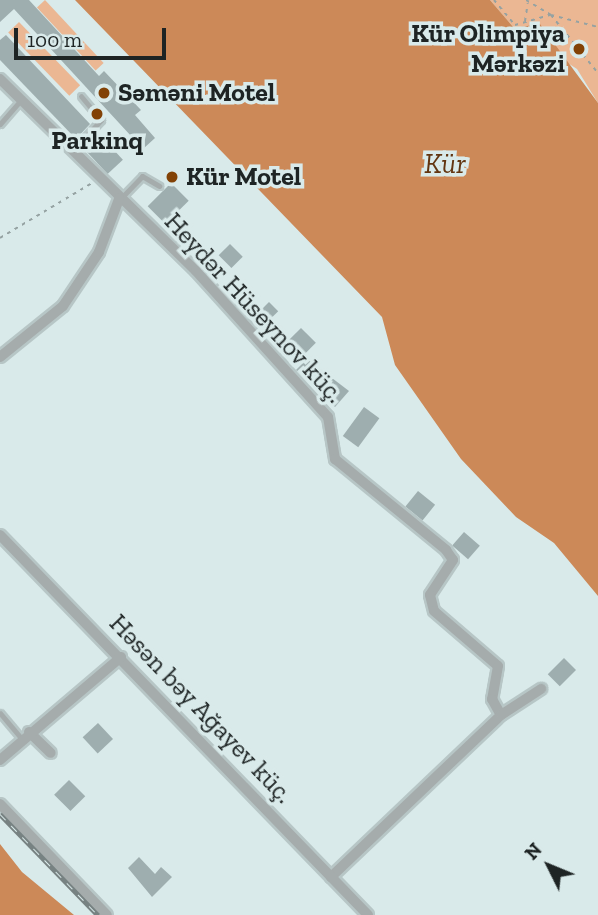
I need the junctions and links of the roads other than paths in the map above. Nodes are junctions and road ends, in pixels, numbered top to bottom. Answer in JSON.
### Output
{"nodes":[{"id":1,"x":0,"y":79,"type":"edge"},
{"id":2,"x":81,"y":96,"type":"dead end"},
{"id":3,"x":20,"y":100,"type":"junction"},
{"id":4,"x":0,"y":124,"type":"edge"},
{"id":5,"x":72,"y":152,"type":"junction"},
{"id":6,"x":159,"y":186,"type":"dead end"},
{"id":7,"x":119,"y":199,"type":"junction"},
{"id":8,"x":0,"y":357,"type":"edge"},
{"id":9,"x":0,"y":535,"type":"edge"},
{"id":10,"x":121,"y":657,"type":"junction"},
{"id":11,"x":541,"y":689,"type":"dead end"},
{"id":12,"x":0,"y":713,"type":"edge"},
{"id":13,"x":501,"y":715,"type":"junction"},
{"id":14,"x":26,"y":735,"type":"junction"},
{"id":15,"x":51,"y":753,"type":"dead end"},
{"id":16,"x":0,"y":760,"type":"edge"},
{"id":17,"x":0,"y":804,"type":"edge"},
{"id":18,"x":331,"y":877,"type":"junction"},
{"id":19,"x":107,"y":915,"type":"edge"},
{"id":20,"x":368,"y":915,"type":"edge"}],
"edges":[{"from":1,"to":3,"type":"street","name":"Heydər Hüseynov küç."},
{"from":2,"to":5,"type":"lane"},
{"from":3,"to":4,"type":"lane"},
{"from":3,"to":5,"type":"street","name":"Heydər Hüseynov küç."},
{"from":5,"to":7,"type":"street","name":"Heydər Hüseynov küç."},
{"from":6,"to":7,"type":"lane"},
{"from":7,"to":8,"type":"street"},
{"from":7,"to":13,"type":"street","name":"Heydər Hüseynov küç."},
{"from":9,"to":10,"type":"street","name":"Həsən bəy Ağayev küç."},
{"from":10,"to":14,"type":"street"},
{"from":10,"to":18,"type":"street","name":"Həsən bəy Ağayev küç."},
{"from":11,"to":13,"type":"street"},
{"from":12,"to":14,"type":"lane"},
{"from":13,"to":18,"type":"street"},
{"from":14,"to":15,"type":"street"},
{"from":14,"to":16,"type":"street"},
{"from":17,"to":19,"type":"street"},
{"from":18,"to":20,"type":"street","name":"Həsən bəy Ağayev küç."}]}
